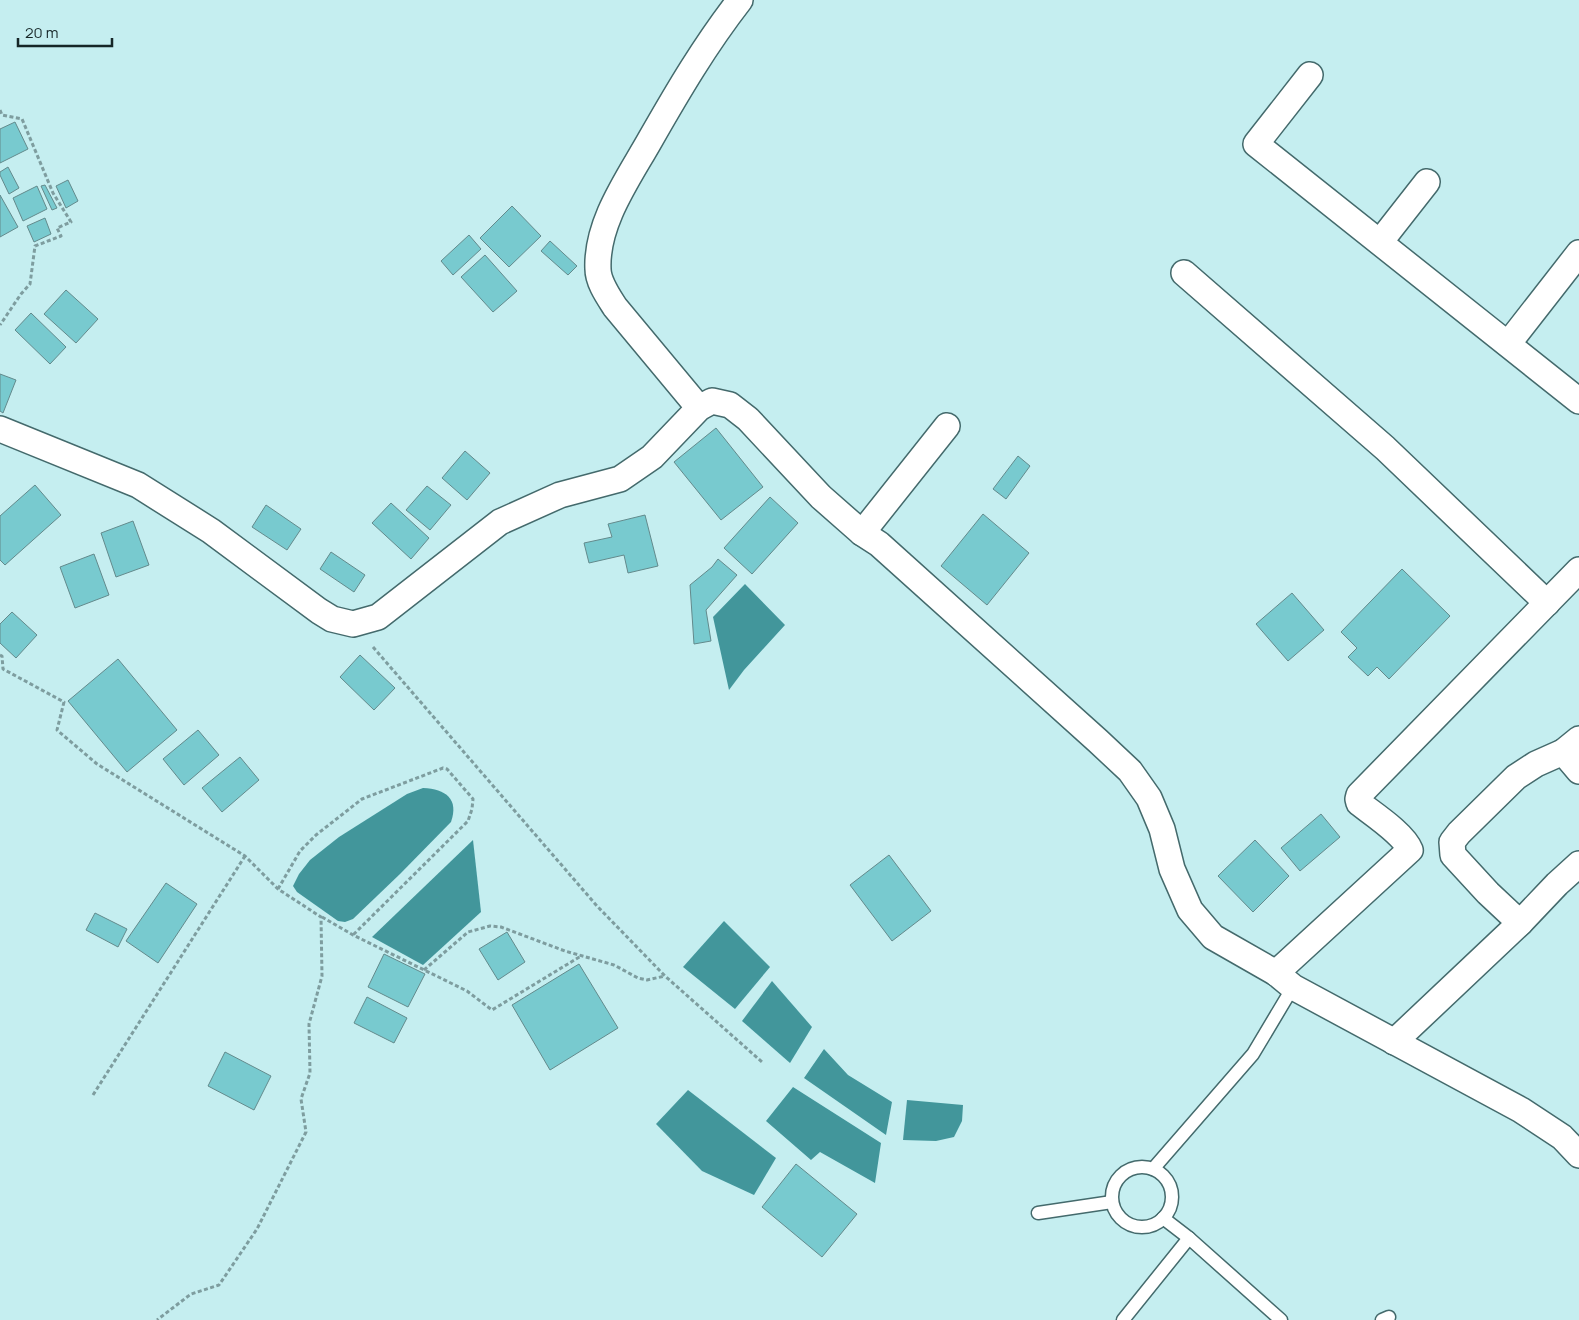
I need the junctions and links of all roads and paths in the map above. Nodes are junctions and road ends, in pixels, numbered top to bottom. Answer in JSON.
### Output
{"nodes":[{"id":1,"x":740,"y":0,"type":"edge"},
{"id":2,"x":1310,"y":75,"type":"dead end"},
{"id":3,"x":0,"y":110,"type":"edge"},
{"id":4,"x":1427,"y":182,"type":"dead end"},
{"id":5,"x":1380,"y":242,"type":"junction"},
{"id":6,"x":1579,"y":253,"type":"edge"},
{"id":7,"x":1184,"y":273,"type":"dead end"},
{"id":8,"x":0,"y":325,"type":"edge"},
{"id":9,"x":1508,"y":344,"type":"junction"},
{"id":10,"x":1579,"y":401,"type":"edge"},
{"id":11,"x":699,"y":408,"type":"junction"},
{"id":12,"x":947,"y":426,"type":"dead end"},
{"id":13,"x":0,"y":429,"type":"edge"},
{"id":14,"x":862,"y":533,"type":"junction"},
{"id":15,"x":1579,"y":570,"type":"edge"},
{"id":16,"x":1547,"y":603,"type":"junction"},
{"id":17,"x":353,"y":624,"type":"junction"},
{"id":18,"x":0,"y":655,"type":"edge"},
{"id":19,"x":1571,"y":745,"type":"edge"},
{"id":20,"x":1579,"y":770,"type":"edge"},
{"id":21,"x":245,"y":856,"type":"junction"},
{"id":22,"x":1579,"y":864,"type":"edge"},
{"id":23,"x":278,"y":889,"type":"junction"},
{"id":24,"x":321,"y":917,"type":"junction"},
{"id":25,"x":1520,"y":923,"type":"junction"},
{"id":26,"x":353,"y":935,"type":"junction"},
{"id":27,"x":581,"y":956,"type":"junction"},
{"id":28,"x":424,"y":970,"type":"junction"},
{"id":29,"x":666,"y":976,"type":"junction"},
{"id":30,"x":1284,"y":980,"type":"junction"},
{"id":31,"x":1394,"y":1042,"type":"junction"},
{"id":32,"x":762,"y":1062,"type":"dead end"},
{"id":33,"x":93,"y":1095,"type":"dead end"},
{"id":34,"x":1579,"y":1155,"type":"edge"},
{"id":35,"x":1153,"y":1169,"type":"junction"},
{"id":36,"x":1112,"y":1202,"type":"junction"},
{"id":37,"x":1038,"y":1213,"type":"dead end"},
{"id":38,"x":1163,"y":1218,"type":"junction"},
{"id":39,"x":1189,"y":1238,"type":"junction"},
{"id":40,"x":157,"y":1320,"type":"edge"},
{"id":41,"x":1123,"y":1320,"type":"edge"},
{"id":42,"x":1282,"y":1320,"type":"edge"}],
"edges":[{"from":1,"to":11,"type":"street"},
{"from":2,"to":5,"type":"street"},
{"from":3,"to":8,"type":"path"},
{"from":4,"to":5,"type":"street"},
{"from":5,"to":9,"type":"street"},
{"from":6,"to":9,"type":"street"},
{"from":7,"to":16,"type":"street"},
{"from":9,"to":10,"type":"street"},
{"from":11,"to":14,"type":"street"},
{"from":11,"to":17,"type":"street"},
{"from":12,"to":14,"type":"street"},
{"from":13,"to":17,"type":"street"},
{"from":14,"to":30,"type":"street"},
{"from":15,"to":16,"type":"street"},
{"from":16,"to":30,"type":"street"},
{"from":17,"to":29,"type":"path"},
{"from":18,"to":21,"type":"path"},
{"from":19,"to":20,"type":"street"},
{"from":19,"to":25,"type":"street"},
{"from":21,"to":23,"type":"path"},
{"from":21,"to":33,"type":"path"},
{"from":22,"to":25,"type":"street"},
{"from":23,"to":24,"type":"path"},
{"from":23,"to":26,"type":"path"},
{"from":24,"to":26,"type":"path"},
{"from":24,"to":40,"type":"path"},
{"from":25,"to":31,"type":"street"},
{"from":26,"to":28,"type":"path"},
{"from":27,"to":28,"type":"path"},
{"from":27,"to":28,"type":"path"},
{"from":27,"to":29,"type":"path"},
{"from":29,"to":32,"type":"path"},
{"from":30,"to":31,"type":"street"},
{"from":30,"to":35,"type":"lane"},
{"from":31,"to":34,"type":"street"},
{"from":35,"to":36,"type":"lane"},
{"from":35,"to":38,"type":"lane"},
{"from":36,"to":37,"type":"lane"},
{"from":36,"to":38,"type":"lane"},
{"from":38,"to":39,"type":"lane"},
{"from":39,"to":41,"type":"lane"},
{"from":39,"to":42,"type":"lane"}]}
